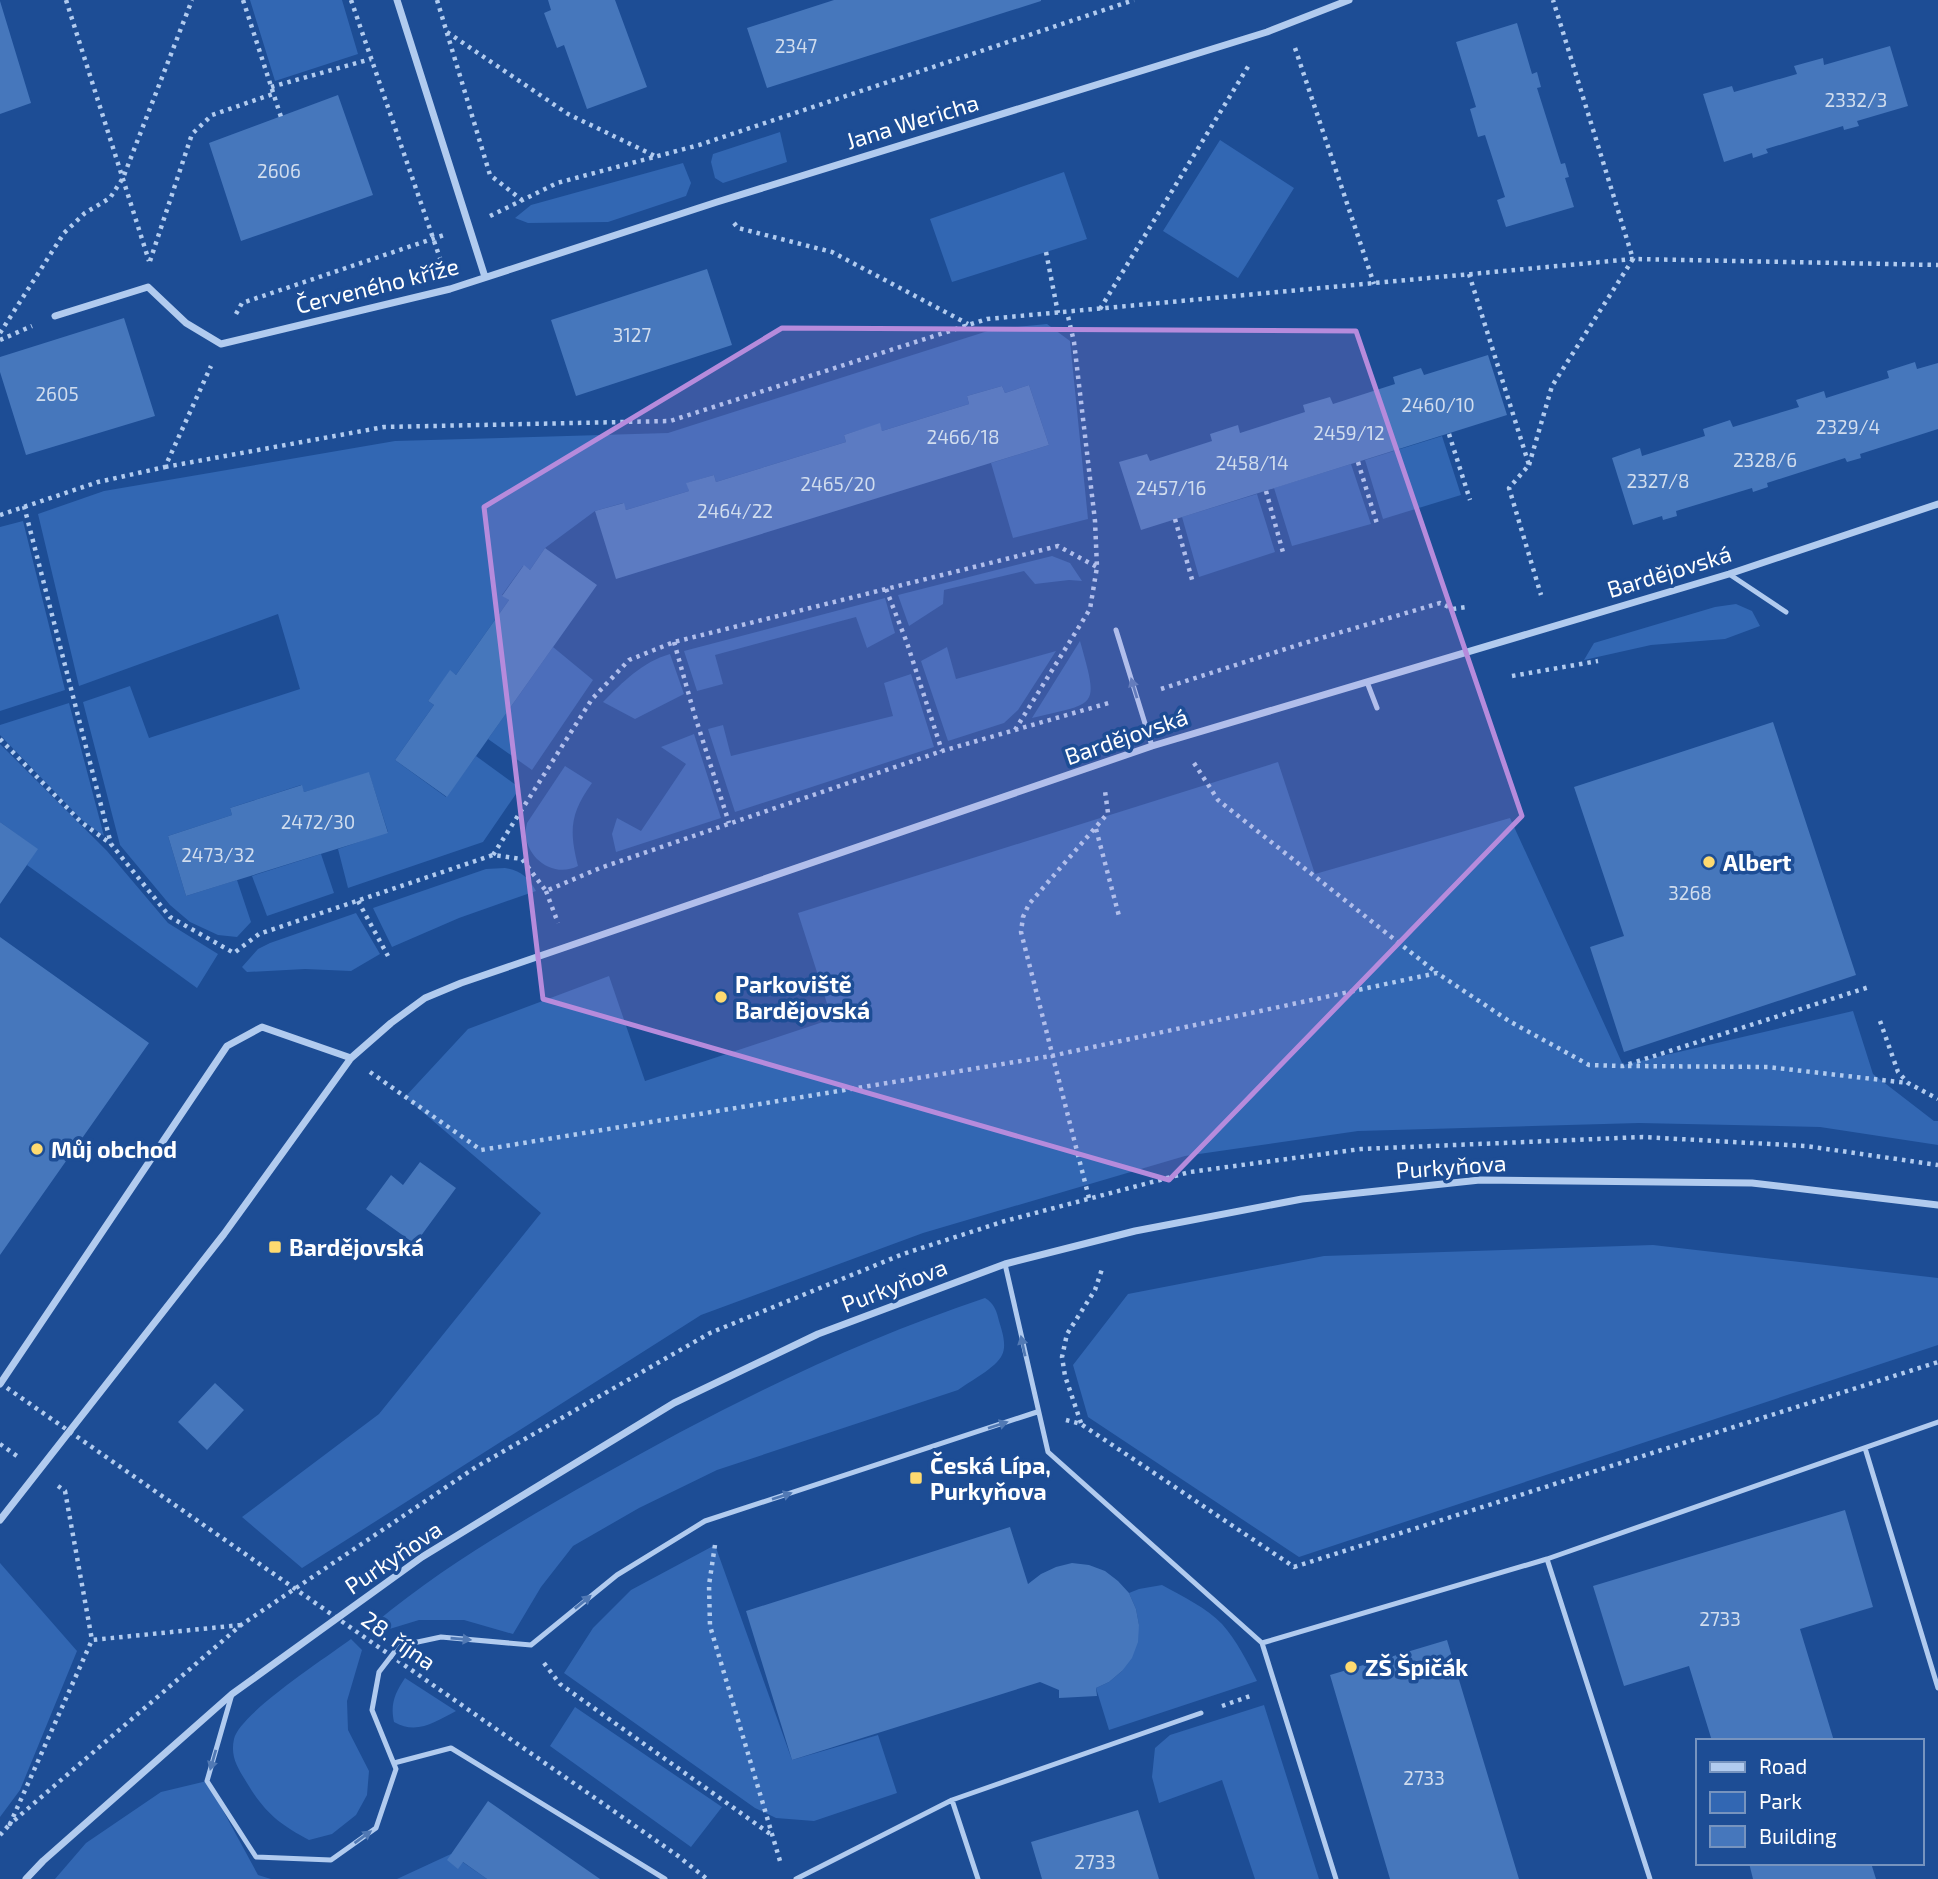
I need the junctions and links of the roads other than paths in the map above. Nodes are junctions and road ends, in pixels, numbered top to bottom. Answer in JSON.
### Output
{"nodes":[{"id":1,"x":397,"y":0,"type":"edge"},
{"id":2,"x":1349,"y":0,"type":"edge"},
{"id":3,"x":485,"y":277,"type":"junction"},
{"id":4,"x":55,"y":316,"type":"road end"},
{"id":5,"x":1938,"y":504,"type":"edge"},
{"id":6,"x":1729,"y":573,"type":"junction"},
{"id":7,"x":1786,"y":612,"type":"dead end"},
{"id":8,"x":1116,"y":630,"type":"dead end"},
{"id":9,"x":1367,"y":682,"type":"junction"},
{"id":10,"x":1377,"y":708,"type":"dead end"},
{"id":11,"x":1152,"y":746,"type":"junction"},
{"id":12,"x":351,"y":1058,"type":"junction"},
{"id":13,"x":1938,"y":1205,"type":"edge"},
{"id":14,"x":1005,"y":1264,"type":"junction"},
{"id":15,"x":0,"y":1384,"type":"edge"},
{"id":16,"x":1037,"y":1412,"type":"junction"},
{"id":17,"x":1938,"y":1422,"type":"edge"},
{"id":18,"x":1865,"y":1448,"type":"junction"},
{"id":19,"x":0,"y":1520,"type":"edge"},
{"id":20,"x":1548,"y":1559,"type":"junction"},
{"id":21,"x":1262,"y":1643,"type":"junction"},
{"id":22,"x":1938,"y":1688,"type":"edge"},
{"id":23,"x":232,"y":1694,"type":"junction"},
{"id":24,"x":1201,"y":1713,"type":"road end"},
{"id":25,"x":394,"y":1763,"type":"junction"},
{"id":26,"x":952,"y":1800,"type":"junction"},
{"id":27,"x":26,"y":1879,"type":"edge"},
{"id":28,"x":665,"y":1879,"type":"edge"},
{"id":29,"x":796,"y":1879,"type":"edge"},
{"id":30,"x":978,"y":1879,"type":"edge"},
{"id":31,"x":1336,"y":1879,"type":"edge"},
{"id":32,"x":1650,"y":1879,"type":"edge"}],
"edges":[{"from":1,"to":3,"type":"street","name":"Červeného kříže"},
{"from":2,"to":3,"type":"street","name":"Jana Wericha"},
{"from":3,"to":4,"type":"street","name":"Červeného kříže"},
{"from":5,"to":6,"type":"street","name":"Bardějovská"},
{"from":6,"to":7,"type":"lane"},
{"from":6,"to":9,"type":"street","name":"Bardějovská"},
{"from":11,"to":8,"type":"lane","one_way":true},
{"from":9,"to":10,"type":"lane"},
{"from":9,"to":11,"type":"street","name":"Bardějovská"},
{"from":11,"to":12,"type":"street","name":"Bardějovská"},
{"from":12,"to":15,"type":"street"},
{"from":12,"to":19,"type":"street","name":"Bardějovská"},
{"from":13,"to":14,"type":"street","name":"Purkyňova"},
{"from":16,"to":14,"type":"lane","one_way":true},
{"from":14,"to":23,"type":"street","name":"Purkyňova"},
{"from":16,"to":21,"type":"lane"},
{"from":25,"to":16,"type":"lane","one_way":true},
{"from":17,"to":18,"type":"lane"},
{"from":18,"to":20,"type":"lane"},
{"from":18,"to":22,"type":"lane"},
{"from":20,"to":21,"type":"lane"},
{"from":20,"to":32,"type":"lane"},
{"from":21,"to":31,"type":"lane"},
{"from":23,"to":25,"type":"lane","one_way":true},
{"from":23,"to":27,"type":"street","name":"Purkyňova"},
{"from":24,"to":26,"type":"lane"},
{"from":25,"to":28,"type":"lane"},
{"from":26,"to":29,"type":"lane"},
{"from":26,"to":30,"type":"lane"}]}
